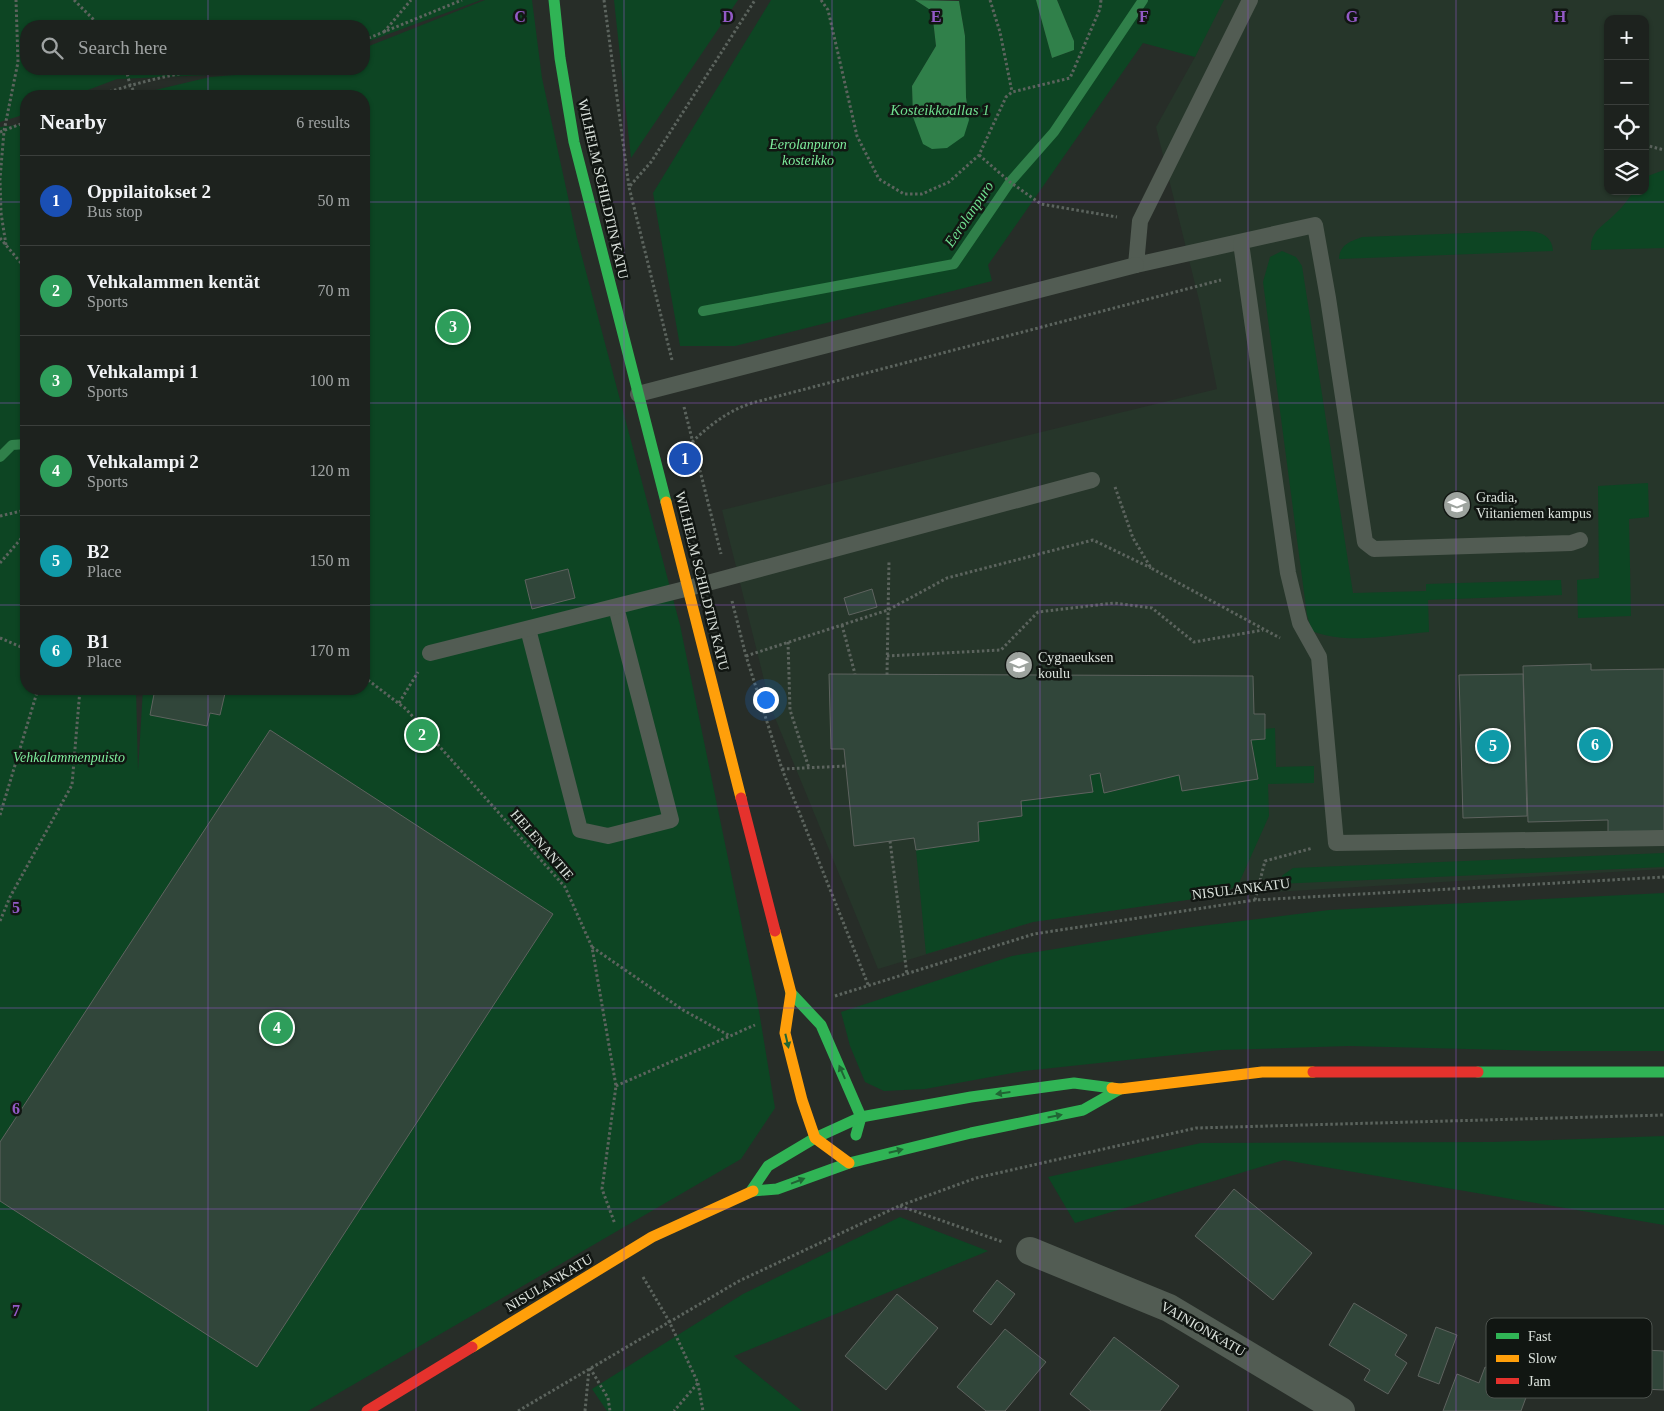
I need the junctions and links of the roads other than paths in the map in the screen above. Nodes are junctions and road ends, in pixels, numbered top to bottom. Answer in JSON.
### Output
{"nodes":[{"id":1,"x":554,"y":0,"type":"edge"},
{"id":2,"x":1250,"y":0,"type":"edge"},
{"id":3,"x":1241,"y":243,"type":"junction"},
{"id":4,"x":1136,"y":265,"type":"junction"},
{"id":5,"x":638,"y":394,"type":"junction"},
{"id":6,"x":1092,"y":480,"type":"road end"},
{"id":7,"x":1580,"y":540,"type":"dead end"},
{"id":8,"x":689,"y":588,"type":"junction"},
{"id":9,"x":616,"y":606,"type":"junction"},
{"id":10,"x":528,"y":628,"type":"junction"},
{"id":11,"x":430,"y":653,"type":"road end"},
{"id":12,"x":1664,"y":838,"type":"edge"},
{"id":13,"x":790,"y":993,"type":"junction"},
{"id":14,"x":1664,"y":1072,"type":"edge"},
{"id":15,"x":1120,"y":1089,"type":"junction"},
{"id":16,"x":861,"y":1117,"type":"junction"},
{"id":17,"x":814,"y":1138,"type":"junction"},
{"id":18,"x":852,"y":1153,"type":"junction"},
{"id":19,"x":751,"y":1190,"type":"junction"},
{"id":20,"x":1030,"y":1251,"type":"road end"},
{"id":21,"x":367,"y":1411,"type":"edge"},
{"id":22,"x":1341,"y":1411,"type":"edge"}],
"edges":[{"from":1,"to":5,"type":"main road","name":"WILHELM SCHILDTIN KATU"},
{"from":2,"to":4,"type":"lane"},
{"from":3,"to":4,"type":"lane"},
{"from":3,"to":7,"type":"lane"},
{"from":3,"to":12,"type":"lane"},
{"from":4,"to":5,"type":"lane"},
{"from":5,"to":8,"type":"main road","name":"WILHELM SCHILDTIN KATU"},
{"from":6,"to":8,"type":"lane"},
{"from":8,"to":9,"type":"lane"},
{"from":8,"to":13,"type":"main road","name":"WILHELM SCHILDTIN KATU"},
{"from":9,"to":10,"type":"lane"},
{"from":9,"to":10,"type":"lane"},
{"from":10,"to":11,"type":"lane"},
{"from":16,"to":13,"type":"main road","one_way":true},
{"from":13,"to":17,"type":"main road","name":"WILHELM SCHILDTIN KATU","one_way":true},
{"from":14,"to":15,"type":"main road","name":"NISULANKATU"},
{"from":15,"to":16,"type":"main road","name":"NISULANKATU","one_way":true},
{"from":18,"to":15,"type":"main road","name":"NISULANKATU","one_way":true},
{"from":16,"to":17,"type":"main road","name":"NISULANKATU"},
{"from":16,"to":18,"type":"main road"},
{"from":17,"to":18,"type":"main road"},
{"from":17,"to":19,"type":"main road","name":"NISULANKATU"},
{"from":19,"to":18,"type":"main road","name":"NISULANKATU","one_way":true},
{"from":19,"to":21,"type":"main road","name":"NISULANKATU"},
{"from":20,"to":22,"type":"street","name":"VAINIONKATU"}]}
